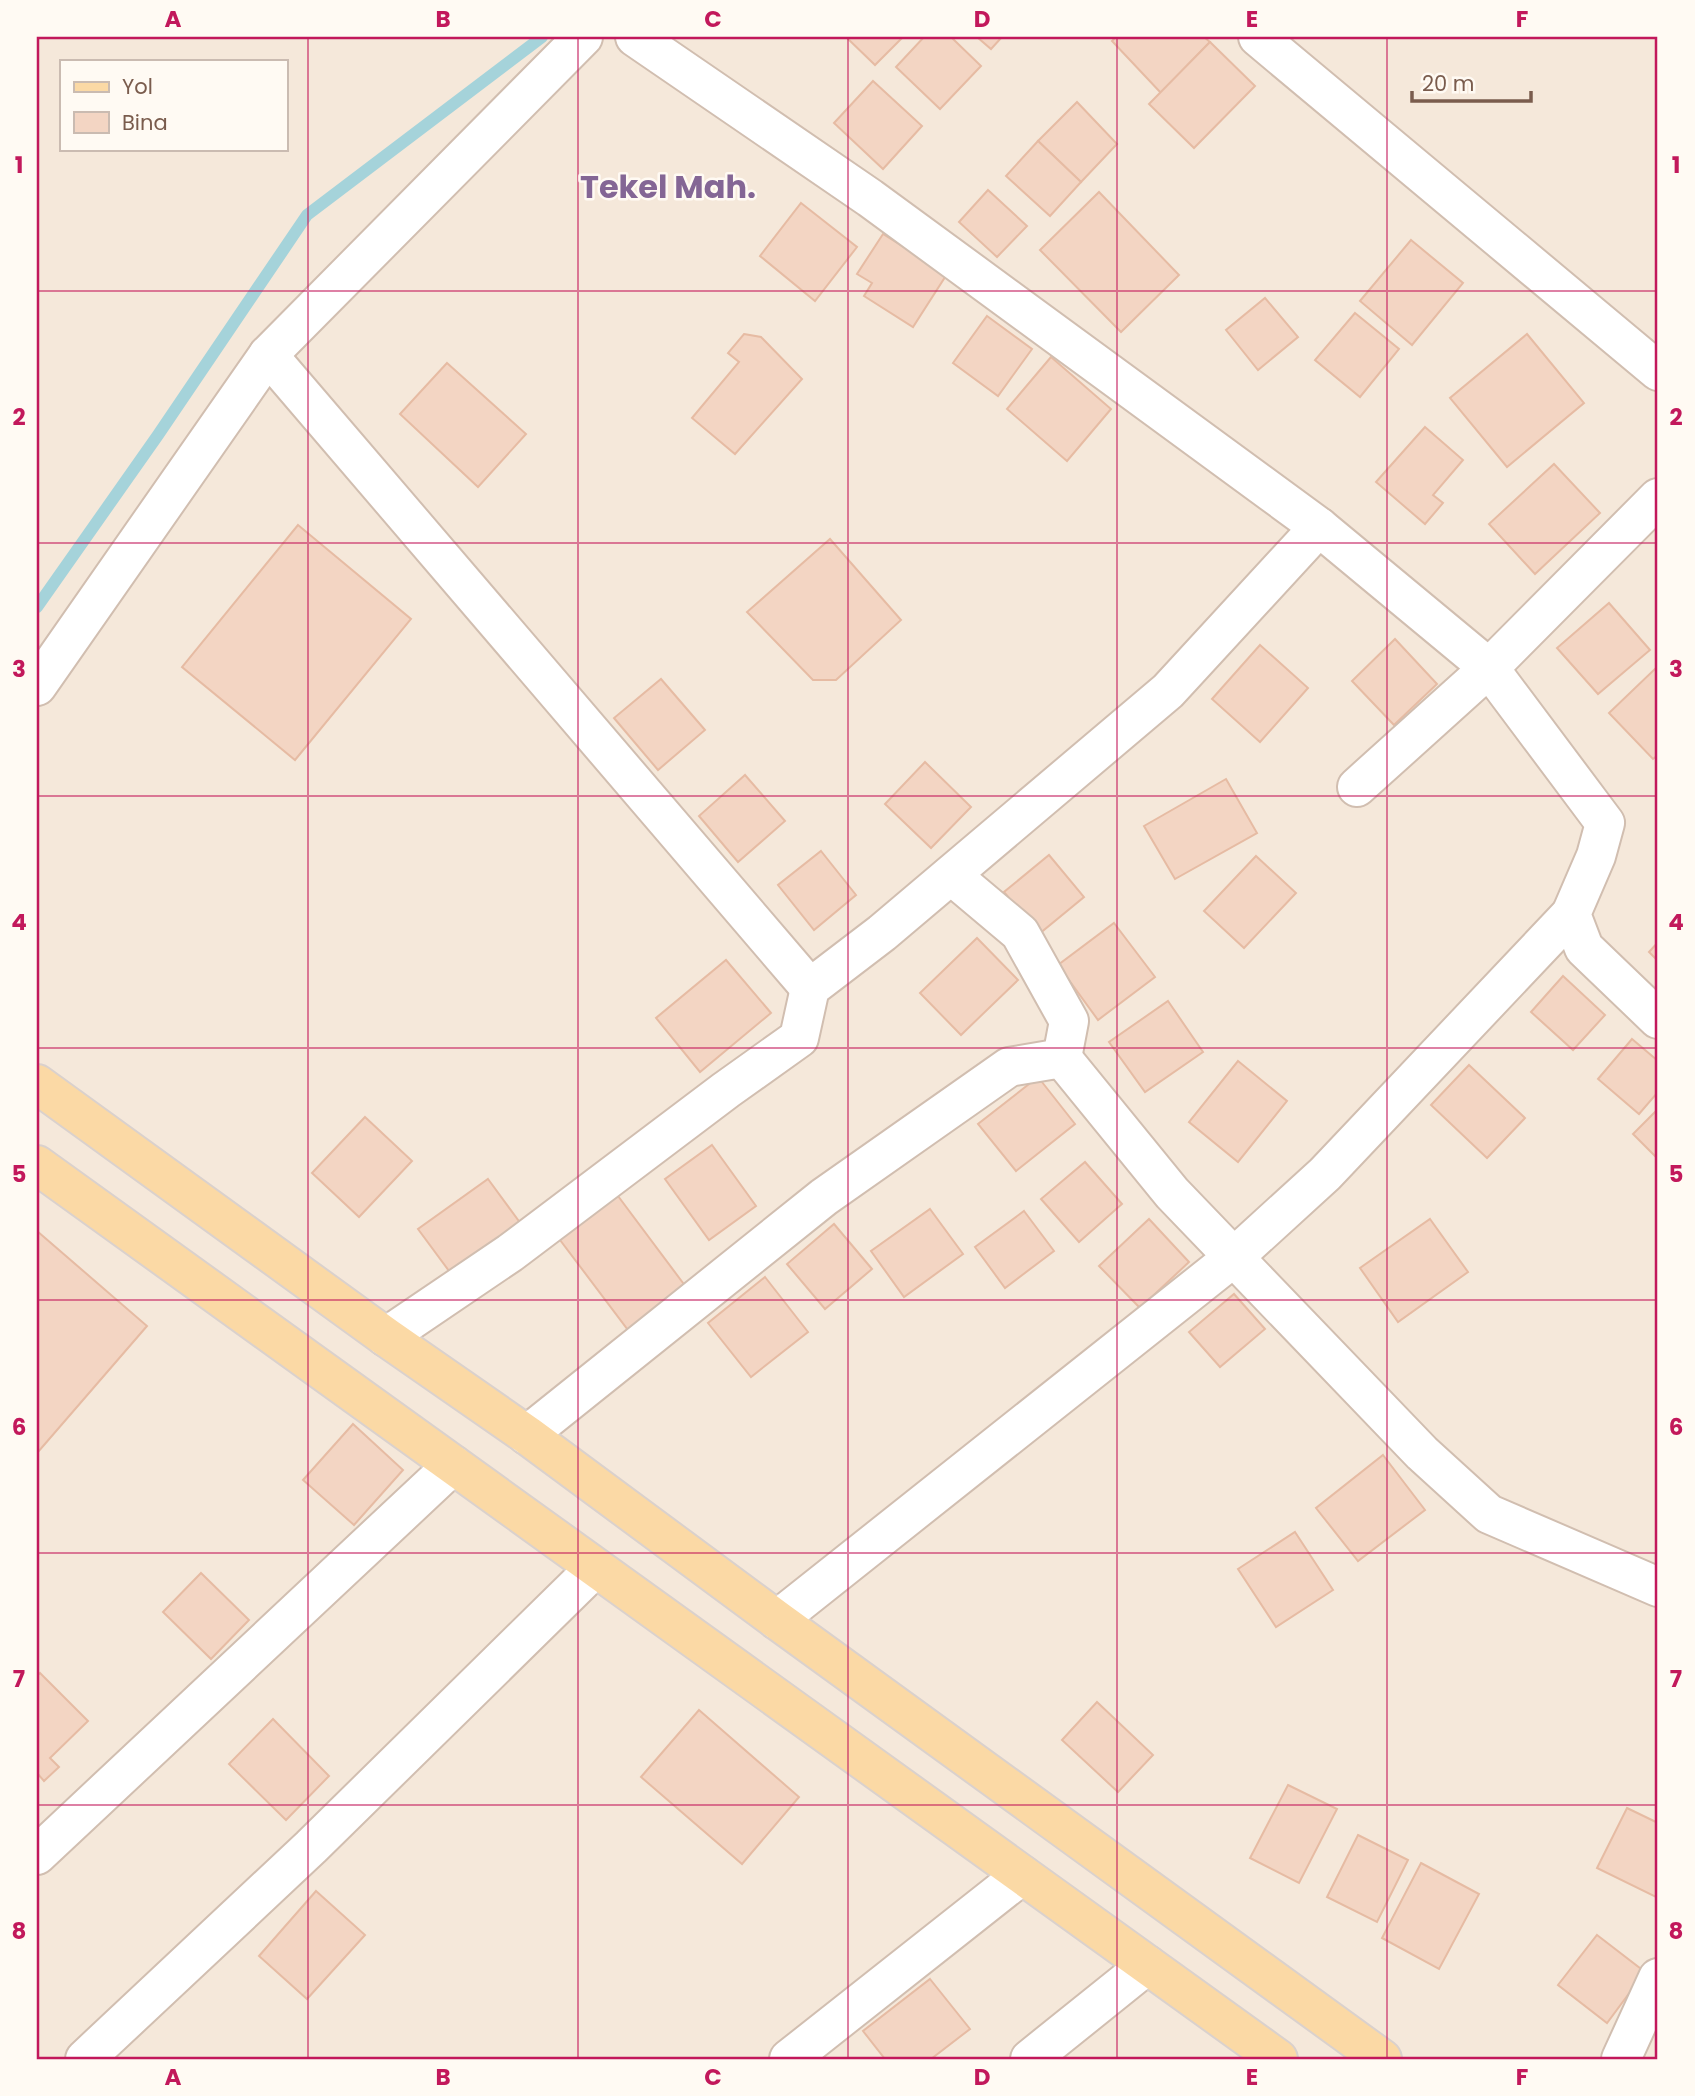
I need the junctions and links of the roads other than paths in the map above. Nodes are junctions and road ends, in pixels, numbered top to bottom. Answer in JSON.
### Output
{"nodes":[{"id":1,"x":583,"y":37,"type":"edge"},
{"id":2,"x":635,"y":37,"type":"edge"},
{"id":3,"x":1258,"y":37,"type":"edge"},
{"id":4,"x":268,"y":355,"type":"junction"},
{"id":5,"x":1658,"y":371,"type":"edge"},
{"id":6,"x":1658,"y":498,"type":"edge"},
{"id":7,"x":1319,"y":527,"type":"junction"},
{"id":8,"x":1489,"y":668,"type":"junction"},
{"id":9,"x":37,"y":685,"type":"edge"},
{"id":10,"x":1357,"y":787,"type":"dead end"},
{"id":11,"x":951,"y":874,"type":"junction"},
{"id":12,"x":1571,"y":914,"type":"junction"},
{"id":13,"x":810,"y":988,"type":"junction"},
{"id":14,"x":1658,"y":1019,"type":"edge"},
{"id":15,"x":1062,"y":1058,"type":"junction"},
{"id":16,"x":37,"y":1084,"type":"edge"},
{"id":17,"x":37,"y":1165,"type":"edge"},
{"id":18,"x":1234,"y":1257,"type":"junction"},
{"id":19,"x":386,"y":1337,"type":"junction"},
{"id":20,"x":527,"y":1435,"type":"junction"},
{"id":21,"x":453,"y":1465,"type":"junction"},
{"id":22,"x":595,"y":1568,"type":"junction"},
{"id":23,"x":1658,"y":1587,"type":"edge"},
{"id":24,"x":777,"y":1620,"type":"junction"},
{"id":25,"x":37,"y":1855,"type":"edge"},
{"id":26,"x":1022,"y":1875,"type":"junction"},
{"id":27,"x":1147,"y":1965,"type":"junction"},
{"id":28,"x":1658,"y":1978,"type":"edge"},
{"id":29,"x":1266,"y":2056,"type":"edge"},
{"id":30,"x":85,"y":2059,"type":"edge"},
{"id":31,"x":789,"y":2059,"type":"edge"},
{"id":32,"x":1030,"y":2059,"type":"edge"},
{"id":33,"x":1382,"y":2059,"type":"edge"},
{"id":34,"x":1621,"y":2059,"type":"edge"}],
"edges":[{"from":1,"to":4,"type":"street"},
{"from":2,"to":7,"type":"street"},
{"from":3,"to":5,"type":"street"},
{"from":4,"to":9,"type":"street"},
{"from":4,"to":13,"type":"street"},
{"from":6,"to":8,"type":"street"},
{"from":7,"to":8,"type":"street"},
{"from":7,"to":11,"type":"street"},
{"from":8,"to":10,"type":"street"},
{"from":8,"to":12,"type":"street"},
{"from":11,"to":13,"type":"street"},
{"from":11,"to":15,"type":"street"},
{"from":12,"to":14,"type":"street"},
{"from":12,"to":18,"type":"street"},
{"from":13,"to":19,"type":"street"},
{"from":15,"to":18,"type":"street"},
{"from":15,"to":20,"type":"street"},
{"from":16,"to":19,"type":"main road"},
{"from":17,"to":21,"type":"main road"},
{"from":18,"to":23,"type":"street"},
{"from":18,"to":24,"type":"street"},
{"from":19,"to":20,"type":"main road"},
{"from":20,"to":24,"type":"main road"},
{"from":21,"to":22,"type":"main road"},
{"from":21,"to":25,"type":"street"},
{"from":22,"to":26,"type":"main road"},
{"from":22,"to":30,"type":"street"},
{"from":24,"to":33,"type":"main road"},
{"from":26,"to":27,"type":"main road"},
{"from":26,"to":31,"type":"street"},
{"from":27,"to":29,"type":"main road"},
{"from":27,"to":32,"type":"street"},
{"from":28,"to":34,"type":"street"}]}
